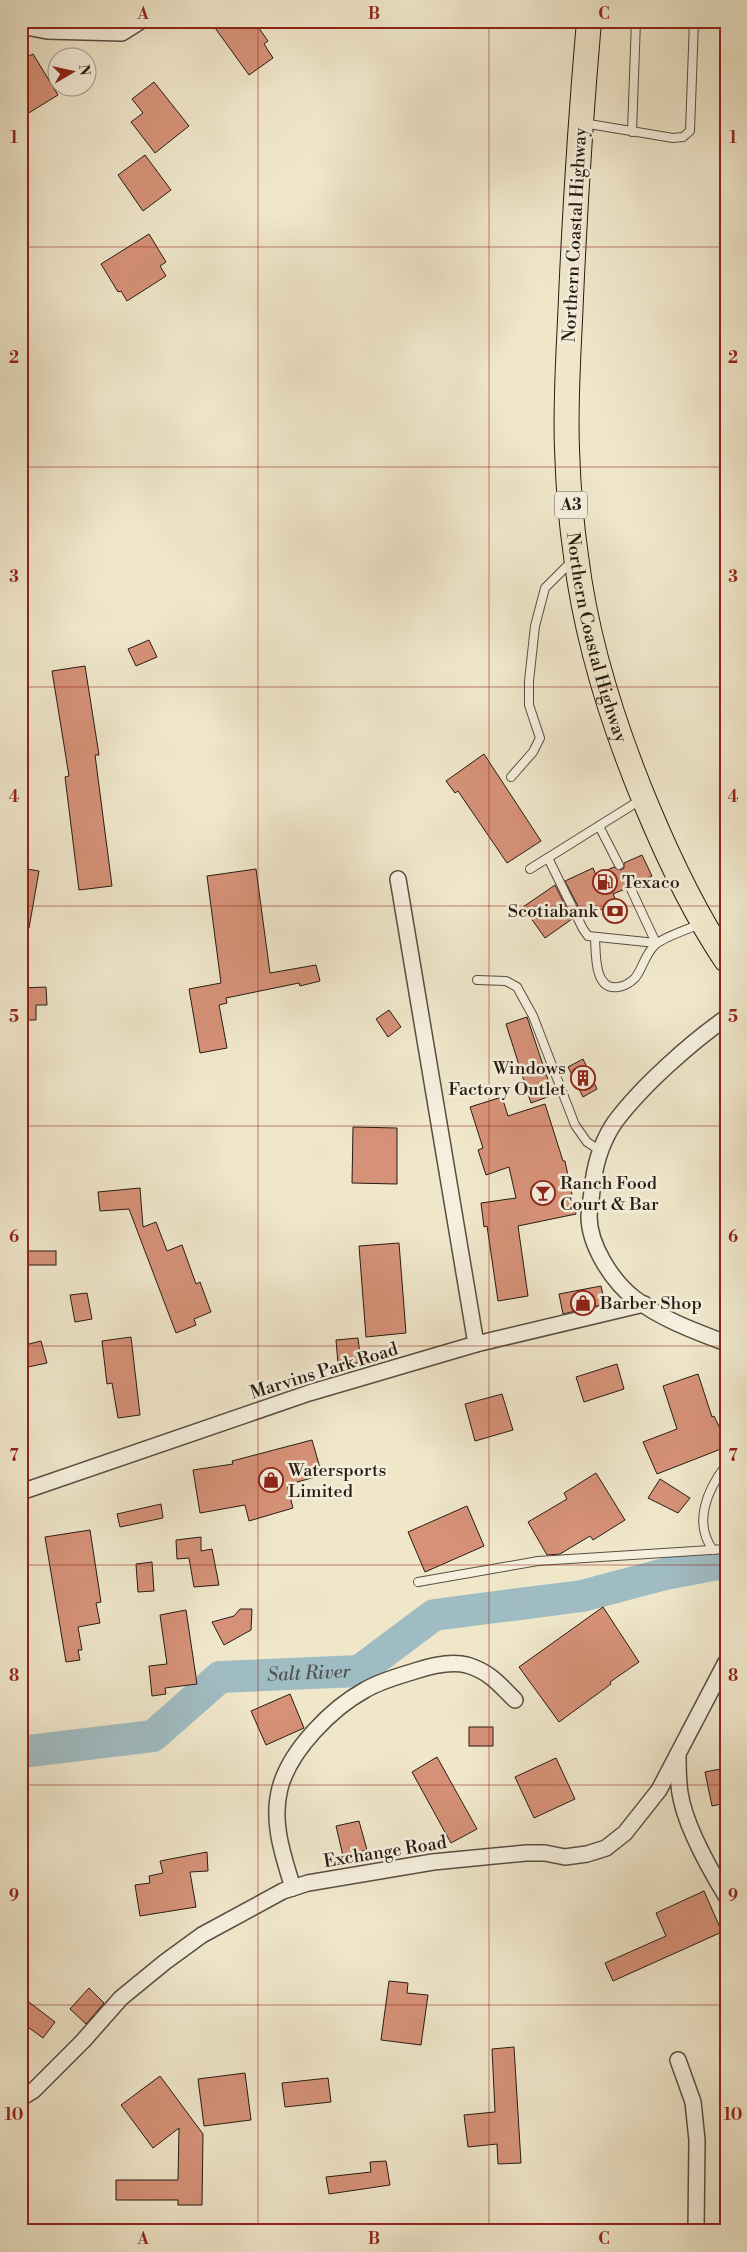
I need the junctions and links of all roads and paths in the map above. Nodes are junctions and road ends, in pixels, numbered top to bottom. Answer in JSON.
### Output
{"nodes":[{"id":1,"x":141,"y":21,"type":"edge"},
{"id":2,"x":590,"y":21,"type":"edge"},
{"id":3,"x":636,"y":21,"type":"edge"},
{"id":4,"x":694,"y":21,"type":"edge"},
{"id":5,"x":21,"y":26,"type":"edge"},
{"id":6,"x":581,"y":123,"type":"junction"},
{"id":7,"x":632,"y":132,"type":"junction"},
{"id":8,"x":576,"y":557,"type":"junction"},
{"id":9,"x":511,"y":777,"type":"dead end"},
{"id":10,"x":644,"y":798,"type":"junction"},
{"id":11,"x":599,"y":826,"type":"junction"},
{"id":12,"x":548,"y":858,"type":"junction"},
{"id":13,"x":620,"y":865,"type":"dead end"},
{"id":14,"x":530,"y":869,"type":"dead end"},
{"id":15,"x":398,"y":879,"type":"dead end"},
{"id":16,"x":630,"y":886,"type":"dead end"},
{"id":17,"x":703,"y":923,"type":"junction"},
{"id":18,"x":594,"y":938,"type":"junction"},
{"id":19,"x":656,"y":943,"type":"junction"},
{"id":20,"x":726,"y":960,"type":"edge"},
{"id":21,"x":477,"y":980,"type":"dead end"},
{"id":22,"x":726,"y":1018,"type":"edge"},
{"id":23,"x":599,"y":1150,"type":"junction"},
{"id":24,"x":644,"y":1304,"type":"junction"},
{"id":25,"x":726,"y":1343,"type":"edge"},
{"id":26,"x":476,"y":1344,"type":"junction"},
{"id":27,"x":726,"y":1465,"type":"edge"},
{"id":28,"x":21,"y":1492,"type":"edge"},
{"id":29,"x":726,"y":1549,"type":"edge"},
{"id":30,"x":714,"y":1550,"type":"junction"},
{"id":31,"x":418,"y":1582,"type":"dead end"},
{"id":32,"x":726,"y":1662,"type":"edge"},
{"id":33,"x":515,"y":1700,"type":"dead end"},
{"id":34,"x":678,"y":1753,"type":"junction"},
{"id":35,"x":293,"y":1888,"type":"junction"},
{"id":36,"x":726,"y":1896,"type":"edge"},
{"id":37,"x":678,"y":2060,"type":"dead end"},
{"id":38,"x":21,"y":2098,"type":"edge"},
{"id":39,"x":696,"y":2231,"type":"edge"}],
"edges":[{"from":1,"to":5,"type":"street"},
{"from":2,"to":6,"type":"main road","name":"Northern Coastal Highway","number":"A3"},
{"from":3,"to":7,"type":"lane"},
{"from":4,"to":7,"type":"lane"},
{"from":6,"to":7,"type":"lane"},
{"from":6,"to":8,"type":"main road","name":"Northern Coastal Highway","number":"A3"},
{"from":8,"to":9,"type":"lane"},
{"from":8,"to":10,"type":"main road","name":"Northern Coastal Highway","number":"A3"},
{"from":10,"to":11,"type":"lane"},
{"from":10,"to":17,"type":"main road","name":"Northern Coastal Highway","number":"A3"},
{"from":11,"to":12,"type":"lane"},
{"from":11,"to":13,"type":"lane"},
{"from":12,"to":14,"type":"lane"},
{"from":12,"to":18,"type":"lane"},
{"from":15,"to":26,"type":"street"},
{"from":16,"to":19,"type":"lane"},
{"from":17,"to":19,"type":"lane"},
{"from":17,"to":20,"type":"main road","name":"Northern Coastal Highway","number":"A3"},
{"from":18,"to":19,"type":"lane"},
{"from":18,"to":19,"type":"lane"},
{"from":21,"to":23,"type":"lane"},
{"from":22,"to":23,"type":"street"},
{"from":23,"to":24,"type":"street"},
{"from":24,"to":25,"type":"street"},
{"from":24,"to":26,"type":"street","name":"Marvins Park Road"},
{"from":26,"to":28,"type":"street","name":"Marvins Park Road"},
{"from":27,"to":30,"type":"lane"},
{"from":29,"to":30,"type":"lane"},
{"from":30,"to":31,"type":"lane"},
{"from":32,"to":34,"type":"street","name":"Exchange Road"},
{"from":33,"to":35,"type":"street"},
{"from":34,"to":35,"type":"street","name":"Exchange Road"},
{"from":34,"to":36,"type":"street"},
{"from":35,"to":38,"type":"street","name":"Exchange Road"},
{"from":37,"to":39,"type":"street"}]}
